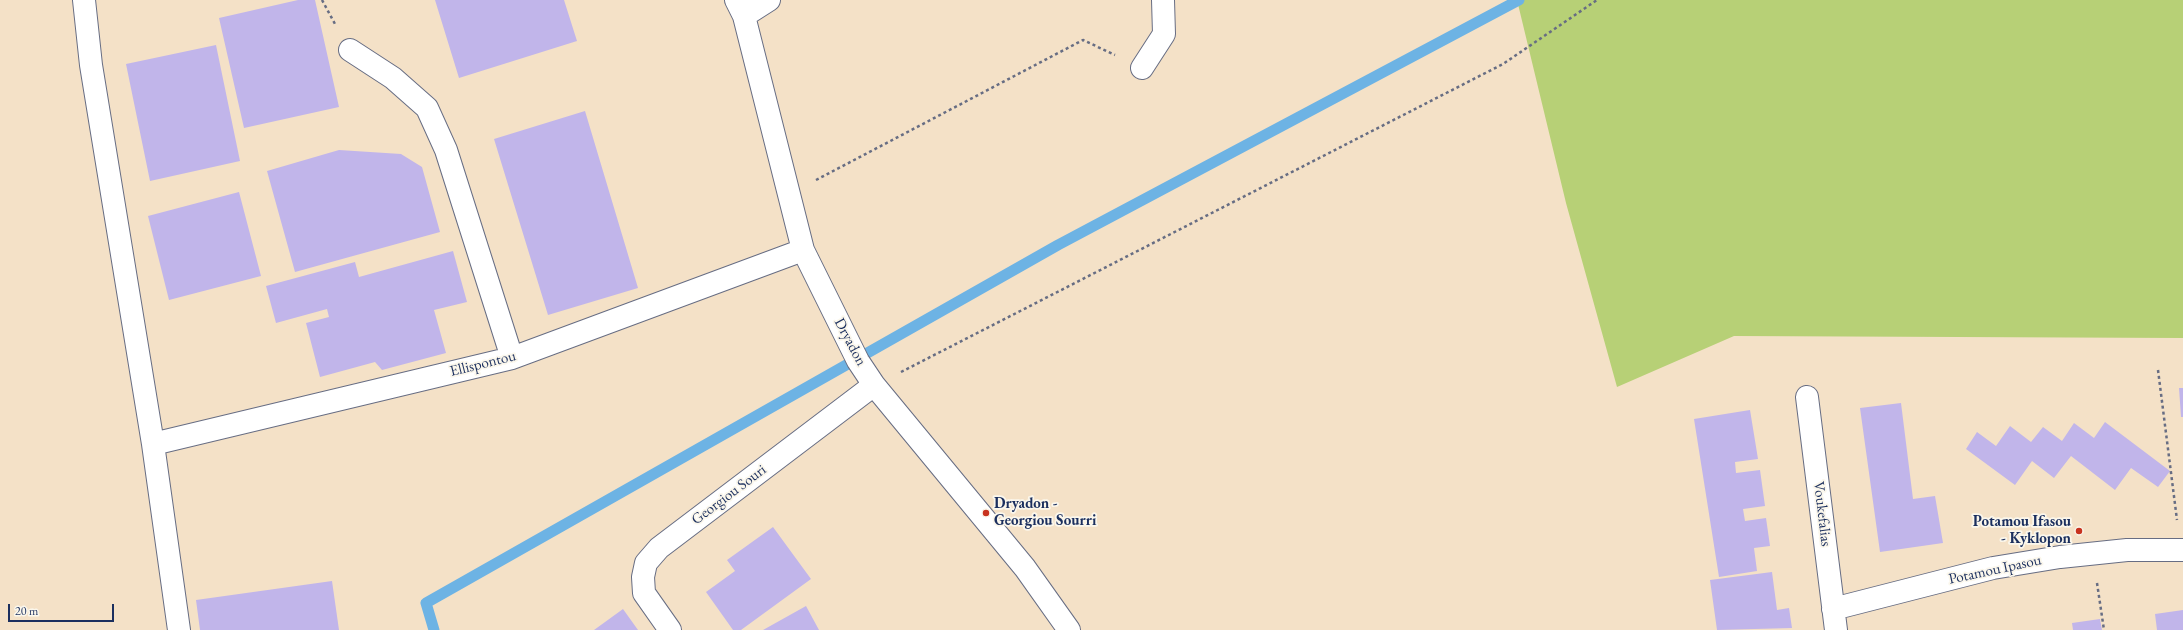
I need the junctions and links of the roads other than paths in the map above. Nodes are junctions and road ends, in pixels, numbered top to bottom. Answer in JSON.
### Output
{"nodes":[{"id":1,"x":84,"y":0,"type":"edge"},
{"id":2,"x":769,"y":0,"type":"edge"},
{"id":3,"x":1162,"y":0,"type":"edge"},
{"id":4,"x":740,"y":8,"type":"edge"},
{"id":5,"x":350,"y":50,"type":"dead end"},
{"id":6,"x":1142,"y":68,"type":"road end"},
{"id":7,"x":803,"y":250,"type":"junction"},
{"id":8,"x":512,"y":358,"type":"junction"},
{"id":9,"x":874,"y":385,"type":"junction"},
{"id":10,"x":1807,"y":397,"type":"dead end"},
{"id":11,"x":153,"y":444,"type":"junction"},
{"id":12,"x":2182,"y":550,"type":"edge"},
{"id":13,"x":1833,"y":609,"type":"junction"},
{"id":14,"x":180,"y":630,"type":"edge"},
{"id":15,"x":670,"y":630,"type":"edge"},
{"id":16,"x":1069,"y":630,"type":"edge"},
{"id":17,"x":1836,"y":630,"type":"edge"}],
"edges":[{"from":1,"to":11,"type":"street"},
{"from":2,"to":4,"type":"street"},
{"from":3,"to":6,"type":"street"},
{"from":4,"to":7,"type":"street","name":"Dryadon"},
{"from":5,"to":8,"type":"street"},
{"from":7,"to":8,"type":"street","name":"Ellispontou"},
{"from":7,"to":9,"type":"street","name":"Dryadon"},
{"from":8,"to":11,"type":"street","name":"Ellispontou"},
{"from":9,"to":15,"type":"street","name":"Georgiou Souri"},
{"from":9,"to":16,"type":"street","name":"Dryadon"},
{"from":10,"to":13,"type":"street","name":"Voukefalias"},
{"from":11,"to":14,"type":"street"},
{"from":12,"to":13,"type":"street","name":"Potamou Ipasou"},
{"from":13,"to":17,"type":"street","name":"Voukefalias"}]}
